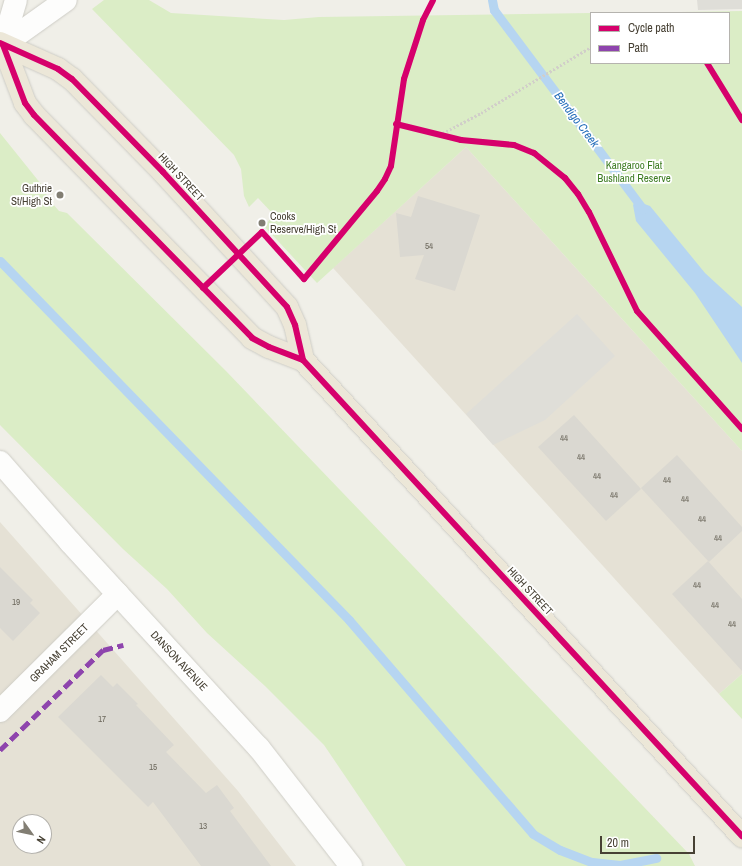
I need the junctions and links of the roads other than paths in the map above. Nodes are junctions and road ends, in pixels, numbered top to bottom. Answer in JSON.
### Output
{"nodes":[{"id":1,"x":16,"y":0,"type":"edge"},
{"id":2,"x":66,"y":0,"type":"edge"},
{"id":3,"x":1,"y":47,"type":"edge"},
{"id":4,"x":304,"y":360,"type":"junction"},
{"id":5,"x":0,"y":462,"type":"edge"},
{"id":6,"x":118,"y":594,"type":"junction"},
{"id":7,"x":0,"y":711,"type":"edge"},
{"id":8,"x":742,"y":836,"type":"edge"},
{"id":9,"x":350,"y":866,"type":"edge"}],
"edges":[{"from":1,"to":3,"type":"street"},
{"from":2,"to":3,"type":"street"},
{"from":3,"to":4,"type":"highway","name":"HIGH STREET"},
{"from":3,"to":4,"type":"highway","name":"HIGH STREET"},
{"from":4,"to":8,"type":"highway","name":"HIGH STREET"},
{"from":5,"to":6,"type":"street","name":"DANSON AVENUE"},
{"from":6,"to":7,"type":"street","name":"GRAHAM STREET"},
{"from":6,"to":9,"type":"street","name":"DANSON AVENUE"}]}
